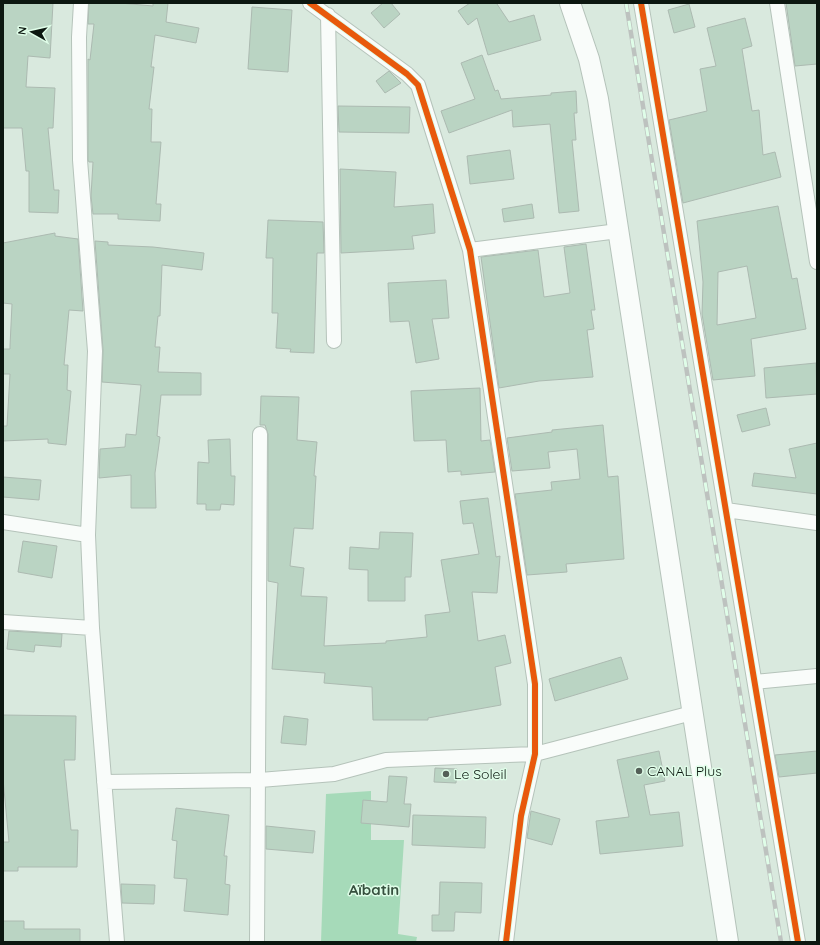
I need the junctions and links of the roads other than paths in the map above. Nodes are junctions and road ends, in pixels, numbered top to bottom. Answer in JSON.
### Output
{"nodes":[{"id":1,"x":81,"y":3,"type":"edge"},
{"id":2,"x":310,"y":3,"type":"edge"},
{"id":3,"x":570,"y":3,"type":"edge"},
{"id":4,"x":641,"y":3,"type":"edge"},
{"id":5,"x":776,"y":3,"type":"edge"},
{"id":6,"x":328,"y":16,"type":"junction"},
{"id":7,"x":813,"y":215,"type":"edge"},
{"id":8,"x":618,"y":231,"type":"junction"},
{"id":9,"x":470,"y":250,"type":"junction"},
{"id":10,"x":817,"y":262,"type":"edge"},
{"id":11,"x":334,"y":341,"type":"dead end"},
{"id":12,"x":260,"y":434,"type":"dead end"},
{"id":13,"x":726,"y":510,"type":"junction"},
{"id":14,"x":3,"y":522,"type":"edge"},
{"id":15,"x":817,"y":523,"type":"edge"},
{"id":16,"x":88,"y":535,"type":"junction"},
{"id":17,"x":3,"y":622,"type":"edge"},
{"id":18,"x":92,"y":628,"type":"junction"},
{"id":19,"x":817,"y":676,"type":"edge"},
{"id":20,"x":755,"y":682,"type":"junction"},
{"id":21,"x":692,"y":713,"type":"junction"},
{"id":22,"x":535,"y":754,"type":"junction"},
{"id":23,"x":260,"y":780,"type":"junction"},
{"id":24,"x":104,"y":782,"type":"junction"},
{"id":25,"x":117,"y":942,"type":"edge"},
{"id":26,"x":257,"y":942,"type":"edge"},
{"id":27,"x":506,"y":942,"type":"edge"},
{"id":28,"x":728,"y":942,"type":"edge"},
{"id":29,"x":798,"y":942,"type":"edge"}],
"edges":[{"from":1,"to":16,"type":"street"},
{"from":2,"to":6,"type":"street"},
{"from":3,"to":8,"type":"main road"},
{"from":4,"to":13,"type":"street"},
{"from":5,"to":7,"type":"street"},
{"from":6,"to":9,"type":"street"},
{"from":6,"to":11,"type":"street"},
{"from":7,"to":10,"type":"street"},
{"from":8,"to":9,"type":"street"},
{"from":8,"to":21,"type":"main road"},
{"from":9,"to":22,"type":"street"},
{"from":12,"to":23,"type":"street"},
{"from":13,"to":15,"type":"street"},
{"from":13,"to":20,"type":"street"},
{"from":14,"to":16,"type":"street"},
{"from":16,"to":18,"type":"street"},
{"from":17,"to":18,"type":"street"},
{"from":18,"to":24,"type":"street"},
{"from":19,"to":20,"type":"street"},
{"from":20,"to":29,"type":"street"},
{"from":21,"to":22,"type":"street"},
{"from":21,"to":28,"type":"main road"},
{"from":22,"to":23,"type":"street"},
{"from":22,"to":27,"type":"street"},
{"from":23,"to":24,"type":"street"},
{"from":23,"to":26,"type":"street"},
{"from":24,"to":25,"type":"street"}]}
